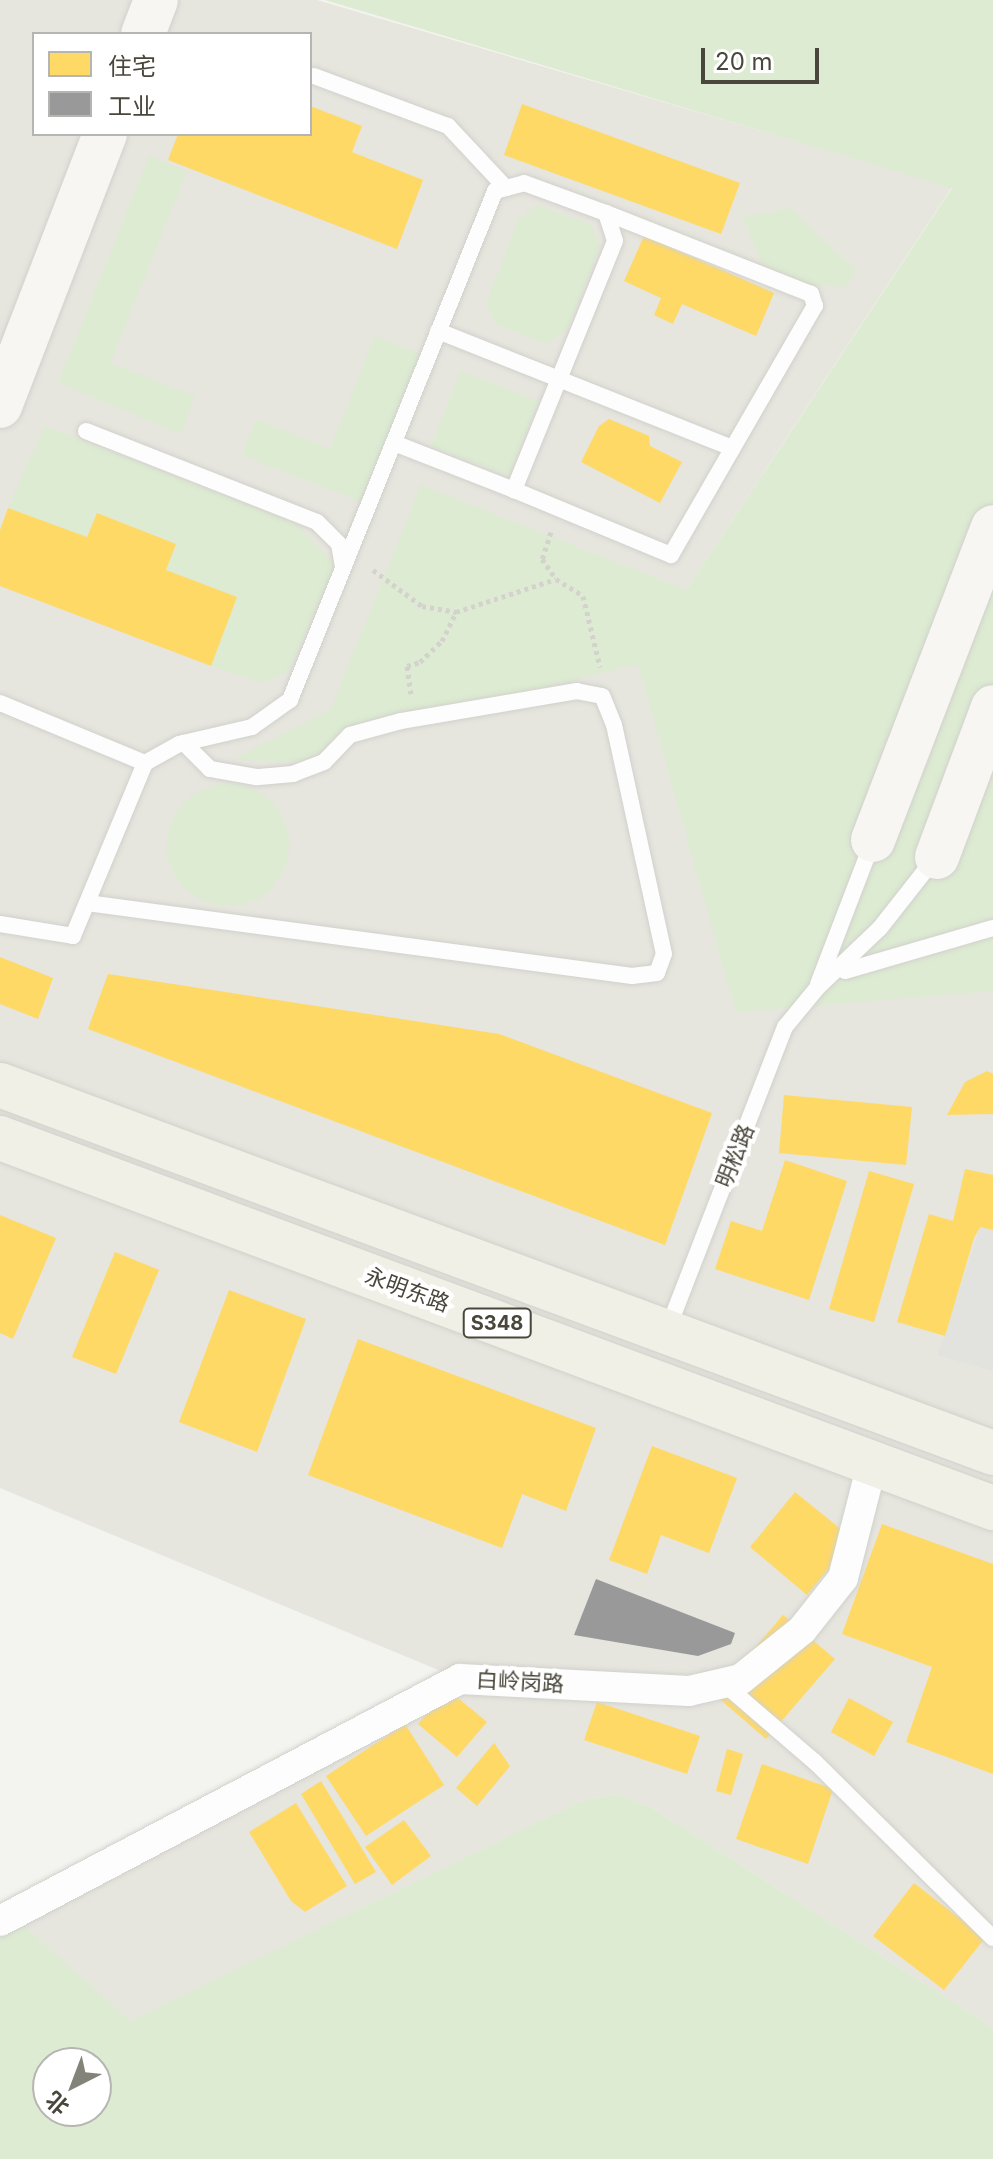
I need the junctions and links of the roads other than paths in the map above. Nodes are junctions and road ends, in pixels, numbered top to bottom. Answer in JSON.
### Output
{"nodes":[{"id":1,"x":156,"y":0,"type":"edge"},
{"id":2,"x":144,"y":32,"type":"edge"},
{"id":3,"x":314,"y":76,"type":"dead end"},
{"id":4,"x":104,"y":136,"type":"edge"},
{"id":5,"x":506,"y":188,"type":"junction"},
{"id":6,"x":606,"y":213,"type":"junction"},
{"id":7,"x":438,"y":331,"type":"junction"},
{"id":8,"x":560,"y":380,"type":"junction"},
{"id":9,"x":0,"y":406,"type":"edge"},
{"id":10,"x":86,"y":431,"type":"dead end"},
{"id":11,"x":394,"y":443,"type":"junction"},
{"id":12,"x":732,"y":448,"type":"junction"},
{"id":13,"x":514,"y":490,"type":"junction"},
{"id":14,"x":993,"y":527,"type":"edge"},
{"id":15,"x":343,"y":568,"type":"junction"},
{"id":16,"x":0,"y":703,"type":"edge"},
{"id":17,"x":993,"y":707,"type":"edge"},
{"id":18,"x":184,"y":743,"type":"junction"},
{"id":19,"x":145,"y":763,"type":"junction"},
{"id":20,"x":873,"y":840,"type":"joint"},
{"id":21,"x":937,"y":857,"type":"joint"},
{"id":22,"x":87,"y":903,"type":"junction"},
{"id":23,"x":993,"y":916,"type":"edge"},
{"id":24,"x":0,"y":924,"type":"edge"},
{"id":25,"x":993,"y":928,"type":"edge"},
{"id":26,"x":960,"y":934,"type":"junction"},
{"id":27,"x":824,"y":982,"type":"junction"},
{"id":28,"x":0,"y":1085,"type":"edge"},
{"id":29,"x":0,"y":1138,"type":"edge"},
{"id":30,"x":667,"y":1332,"type":"junction"},
{"id":31,"x":993,"y":1453,"type":"edge"},
{"id":32,"x":872,"y":1464,"type":"junction"},
{"id":33,"x":993,"y":1508,"type":"edge"},
{"id":34,"x":723,"y":1683,"type":"junction"},
{"id":35,"x":0,"y":1921,"type":"edge"},
{"id":36,"x":993,"y":1938,"type":"edge"}],
"edges":[{"from":1,"to":2,"type":"main road"},
{"from":3,"to":5,"type":"lane"},
{"from":4,"to":9,"type":"main road"},
{"from":5,"to":6,"type":"lane"},
{"from":5,"to":7,"type":"lane"},
{"from":6,"to":8,"type":"lane"},
{"from":6,"to":12,"type":"lane"},
{"from":7,"to":8,"type":"lane"},
{"from":7,"to":11,"type":"lane"},
{"from":8,"to":12,"type":"lane"},
{"from":8,"to":13,"type":"lane"},
{"from":10,"to":15,"type":"lane"},
{"from":11,"to":13,"type":"lane"},
{"from":11,"to":15,"type":"lane"},
{"from":12,"to":13,"type":"lane"},
{"from":14,"to":20,"type":"main road"},
{"from":15,"to":18,"type":"lane"},
{"from":16,"to":19,"type":"lane"},
{"from":17,"to":21,"type":"main road"},
{"from":18,"to":19,"type":"lane"},
{"from":18,"to":22,"type":"lane"},
{"from":19,"to":22,"type":"lane"},
{"from":20,"to":27,"type":"lane","name":"明松路"},
{"from":21,"to":27,"type":"lane","name":"明松路"},
{"from":22,"to":24,"type":"lane"},
{"from":23,"to":26,"type":"lane"},
{"from":25,"to":26,"type":"lane"},
{"from":26,"to":27,"type":"lane"},
{"from":27,"to":30,"type":"lane","name":"明松路"},
{"from":28,"to":30,"type":"main road","number":"S348"},
{"from":29,"to":32,"type":"main road","name":"永明东路","number":"S348"},
{"from":30,"to":31,"type":"main road","number":"S348"},
{"from":32,"to":33,"type":"main road","name":"永明东路","number":"S348"},
{"from":32,"to":34,"type":"street","name":"白岭岗路"},
{"from":34,"to":35,"type":"street","name":"白岭岗路"},
{"from":34,"to":36,"type":"lane"}]}
